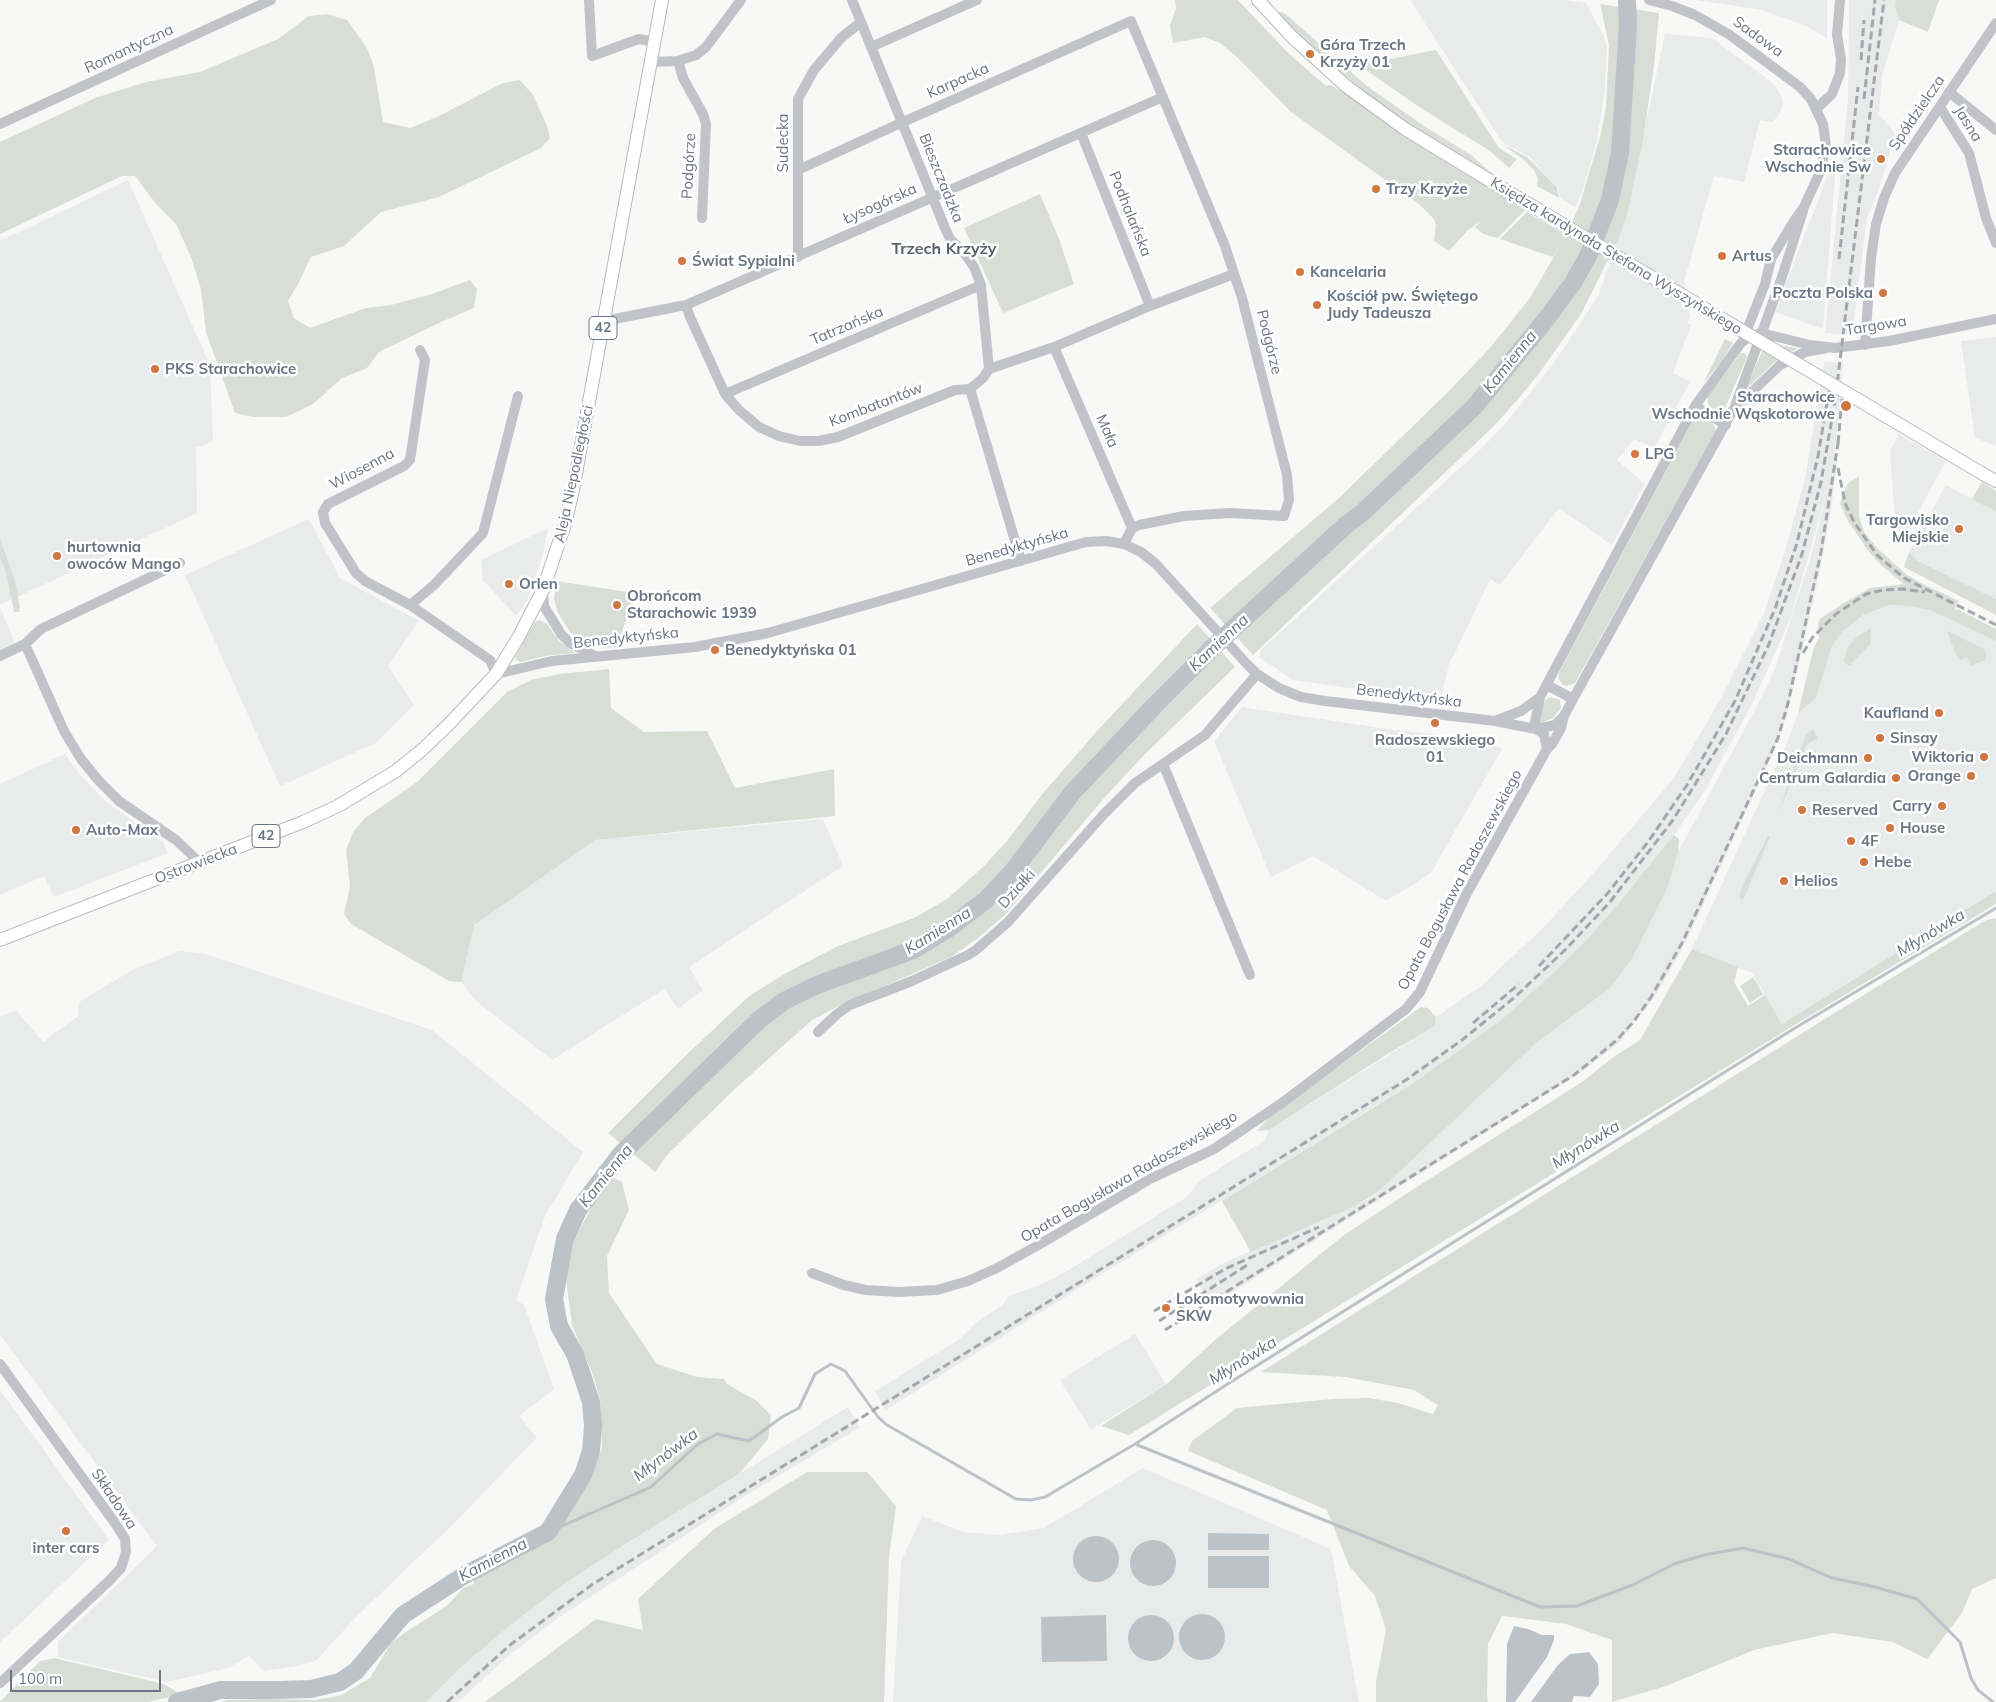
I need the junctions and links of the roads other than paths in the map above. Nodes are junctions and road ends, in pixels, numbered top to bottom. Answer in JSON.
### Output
{"nodes":[{"id":1,"x":271,"y":0,"type":"edge"},
{"id":2,"x":588,"y":0,"type":"edge"},
{"id":3,"x":662,"y":0,"type":"edge"},
{"id":4,"x":741,"y":0,"type":"edge"},
{"id":5,"x":852,"y":0,"type":"edge"},
{"id":6,"x":977,"y":0,"type":"edge"},
{"id":7,"x":1258,"y":0,"type":"edge"},
{"id":8,"x":1648,"y":0,"type":"edge"},
{"id":9,"x":1840,"y":0,"type":"edge"},
{"id":10,"x":861,"y":22,"type":"junction"},
{"id":11,"x":1131,"y":22,"type":"joint"},
{"id":12,"x":1996,"y":24,"type":"edge"},
{"id":13,"x":654,"y":42,"type":"junction"},
{"id":14,"x":871,"y":47,"type":"junction"},
{"id":15,"x":678,"y":61,"type":"junction"},
{"id":16,"x":651,"y":62,"type":"junction"},
{"id":17,"x":1949,"y":92,"type":"junction"},
{"id":18,"x":1163,"y":97,"type":"junction"},
{"id":19,"x":1940,"y":107,"type":"junction"},
{"id":20,"x":1817,"y":108,"type":"junction"},
{"id":21,"x":903,"y":122,"type":"junction"},
{"id":22,"x":0,"y":124,"type":"edge"},
{"id":23,"x":1996,"y":130,"type":"edge"},
{"id":24,"x":1081,"y":133,"type":"junction"},
{"id":25,"x":798,"y":170,"type":"junction"},
{"id":26,"x":932,"y":197,"type":"junction"},
{"id":27,"x":1804,"y":207,"type":"junction"},
{"id":28,"x":702,"y":218,"type":"dead end"},
{"id":29,"x":1996,"y":243,"type":"edge"},
{"id":30,"x":798,"y":257,"type":"junction"},
{"id":31,"x":1234,"y":274,"type":"junction"},
{"id":32,"x":981,"y":285,"type":"junction"},
{"id":33,"x":686,"y":305,"type":"junction"},
{"id":34,"x":1150,"y":306,"type":"junction"},
{"id":35,"x":1996,"y":318,"type":"edge"},
{"id":36,"x":604,"y":321,"type":"junction"},
{"id":37,"x":1761,"y":333,"type":"junction"},
{"id":38,"x":1741,"y":343,"type":"junction"},
{"id":39,"x":1865,"y":345,"type":"junction"},
{"id":40,"x":1054,"y":347,"type":"junction"},
{"id":41,"x":1827,"y":348,"type":"junction"},
{"id":42,"x":420,"y":350,"type":"dead end"},
{"id":43,"x":989,"y":369,"type":"junction"},
{"id":44,"x":970,"y":389,"type":"junction"},
{"id":45,"x":725,"y":394,"type":"junction"},
{"id":46,"x":518,"y":396,"type":"dead end"},
{"id":47,"x":1695,"y":406,"type":"junction"},
{"id":48,"x":1733,"y":410,"type":"junction"},
{"id":49,"x":1726,"y":425,"type":"junction"},
{"id":50,"x":1996,"y":481,"type":"edge"},
{"id":51,"x":1132,"y":528,"type":"junction"},
{"id":52,"x":1124,"y":544,"type":"junction"},
{"id":53,"x":1020,"y":562,"type":"junction"},
{"id":54,"x":180,"y":563,"type":"dead end"},
{"id":55,"x":543,"y":590,"type":"junction"},
{"id":56,"x":410,"y":605,"type":"junction"},
{"id":57,"x":25,"y":644,"type":"junction"},
{"id":58,"x":0,"y":656,"type":"edge"},
{"id":59,"x":596,"y":656,"type":"junction"},
{"id":60,"x":496,"y":674,"type":"junction"},
{"id":61,"x":1258,"y":674,"type":"junction"},
{"id":62,"x":1547,"y":685,"type":"junction"},
{"id":63,"x":1540,"y":697,"type":"junction"},
{"id":64,"x":1573,"y":699,"type":"junction"},
{"id":65,"x":1564,"y":716,"type":"junction"},
{"id":66,"x":1495,"y":721,"type":"junction"},
{"id":67,"x":1536,"y":729,"type":"junction"},
{"id":68,"x":1547,"y":749,"type":"junction"},
{"id":69,"x":1163,"y":764,"type":"junction"},
{"id":70,"x":200,"y":862,"type":"junction"},
{"id":71,"x":0,"y":940,"type":"edge"},
{"id":72,"x":1249,"y":972,"type":"dead end"},
{"id":73,"x":818,"y":1032,"type":"dead end"},
{"id":74,"x":812,"y":1273,"type":"dead end"},
{"id":75,"x":0,"y":1364,"type":"edge"},
{"id":76,"x":0,"y":1683,"type":"edge"}],
"edges":[{"from":1,"to":22,"type":"street","name":"Romantyczna"},
{"from":2,"to":13,"type":"street"},
{"from":3,"to":13,"type":"main road","name":"Aleja Niepodległości","number":"42"},
{"from":4,"to":15,"type":"street"},
{"from":5,"to":10,"type":"street","name":"Bieszczadzka"},
{"from":6,"to":14,"type":"street"},
{"from":7,"to":50,"type":"main road","name":"Księdza kardynała Stefana Wyszyńskiego","bridge":true},
{"from":8,"to":20,"type":"street","name":"Sadowa"},
{"from":9,"to":20,"type":"street"},
{"from":10,"to":14,"type":"street","name":"Bieszczadzka"},
{"from":10,"to":25,"type":"street","name":"Sudecka"},
{"from":11,"to":18,"type":"street","name":"Podgórze"},
{"from":11,"to":21,"type":"street","name":"Karpacka"},
{"from":12,"to":17,"type":"street","name":"Spółdzielcza"},
{"from":13,"to":16,"type":"main road","name":"Aleja Niepodległości","number":"42"},
{"from":14,"to":21,"type":"street","name":"Bieszczadzka"},
{"from":15,"to":16,"type":"street"},
{"from":15,"to":28,"type":"street","name":"Podgórze"},
{"from":16,"to":36,"type":"main road","name":"Aleja Niepodległości","number":"42"},
{"from":17,"to":19,"type":"street","name":"Spółdzielcza"},
{"from":17,"to":23,"type":"street"},
{"from":18,"to":24,"type":"street","name":"Łysogórska"},
{"from":18,"to":31,"type":"street","name":"Podgórze"},
{"from":19,"to":29,"type":"street","name":"Jasna"},
{"from":19,"to":39,"type":"street","name":"Spółdzielcza"},
{"from":20,"to":27,"type":"street","name":"Sadowa"},
{"from":21,"to":25,"type":"street","name":"Karpacka"},
{"from":21,"to":26,"type":"street","name":"Bieszczadzka"},
{"from":24,"to":26,"type":"street","name":"Łysogórska"},
{"from":24,"to":34,"type":"street","name":"Podhalańska"},
{"from":25,"to":30,"type":"street","name":"Sudecka"},
{"from":26,"to":30,"type":"street","name":"Łysogórska"},
{"from":26,"to":32,"type":"street","name":"Bieszczadzka"},
{"from":27,"to":37,"type":"street"},
{"from":27,"to":38,"type":"street","name":"Benedyktyńska"},
{"from":30,"to":33,"type":"street","name":"Łysogórska"},
{"from":31,"to":34,"type":"street"},
{"from":31,"to":51,"type":"street","name":"Podgórze"},
{"from":32,"to":43,"type":"street","name":"Bieszczadzka"},
{"from":32,"to":45,"type":"street","name":"Tatrzańska"},
{"from":33,"to":36,"type":"street","name":"Łysogórska"},
{"from":33,"to":45,"type":"street","name":"Kombatantów"},
{"from":34,"to":40,"type":"street"},
{"from":35,"to":39,"type":"street","name":"Targowa"},
{"from":36,"to":55,"type":"main road","name":"Aleja Niepodległości","number":"42"},
{"from":37,"to":38,"type":"street"},
{"from":37,"to":41,"type":"street","name":"Targowa"},
{"from":37,"to":48,"type":"street"},
{"from":38,"to":47,"type":"street","name":"Benedyktyńska"},
{"from":39,"to":41,"type":"street","name":"Targowa"},
{"from":40,"to":43,"type":"street"},
{"from":40,"to":51,"type":"street","name":"Mała"},
{"from":41,"to":48,"type":"street","name":"Opata Bogusława Radoszewskiego"},
{"from":42,"to":56,"type":"street","name":"Wiosenna"},
{"from":43,"to":44,"type":"street"},
{"from":44,"to":45,"type":"street","name":"Kombatantów"},
{"from":44,"to":53,"type":"street"},
{"from":46,"to":56,"type":"street"},
{"from":47,"to":49,"type":"street"},
{"from":47,"to":62,"type":"street","name":"Benedyktyńska"},
{"from":48,"to":49,"type":"street","name":"Opata Bogusława Radoszewskiego"},
{"from":49,"to":64,"type":"street","name":"Opata Bogusława Radoszewskiego"},
{"from":51,"to":52,"type":"street"},
{"from":52,"to":53,"type":"street","name":"Benedyktyńska"},
{"from":52,"to":61,"type":"street","name":"Benedyktyńska"},
{"from":53,"to":59,"type":"street","name":"Benedyktyńska"},
{"from":54,"to":57,"type":"street"},
{"from":55,"to":59,"type":"street"},
{"from":55,"to":60,"type":"main road","name":"Aleja Niepodległości","number":"42"},
{"from":56,"to":60,"type":"street"},
{"from":57,"to":58,"type":"street"},
{"from":57,"to":70,"type":"street"},
{"from":59,"to":60,"type":"street","name":"Benedyktyńska"},
{"from":60,"to":70,"type":"main road","name":"Ostrowiecka","number":"42"},
{"from":61,"to":66,"type":"street","name":"Benedyktyńska"},
{"from":61,"to":69,"type":"street","name":"Działki"},
{"from":62,"to":63,"type":"street","name":"Benedyktyńska"},
{"from":62,"to":64,"type":"street"},
{"from":63,"to":66,"type":"street","name":"Benedyktyńska"},
{"from":63,"to":67,"type":"street"},
{"from":64,"to":65,"type":"street","name":"Opata Bogusława Radoszewskiego"},
{"from":65,"to":67,"type":"street"},
{"from":65,"to":68,"type":"street","name":"Opata Bogusława Radoszewskiego"},
{"from":66,"to":67,"type":"street","name":"Benedyktyńska"},
{"from":67,"to":68,"type":"street"},
{"from":68,"to":74,"type":"street","name":"Opata Bogusława Radoszewskiego"},
{"from":69,"to":72,"type":"street"},
{"from":69,"to":73,"type":"street","name":"Działki"},
{"from":70,"to":71,"type":"main road","name":"Ostrowiecka","number":"42"},
{"from":75,"to":76,"type":"street","name":"Składowa"}]}
